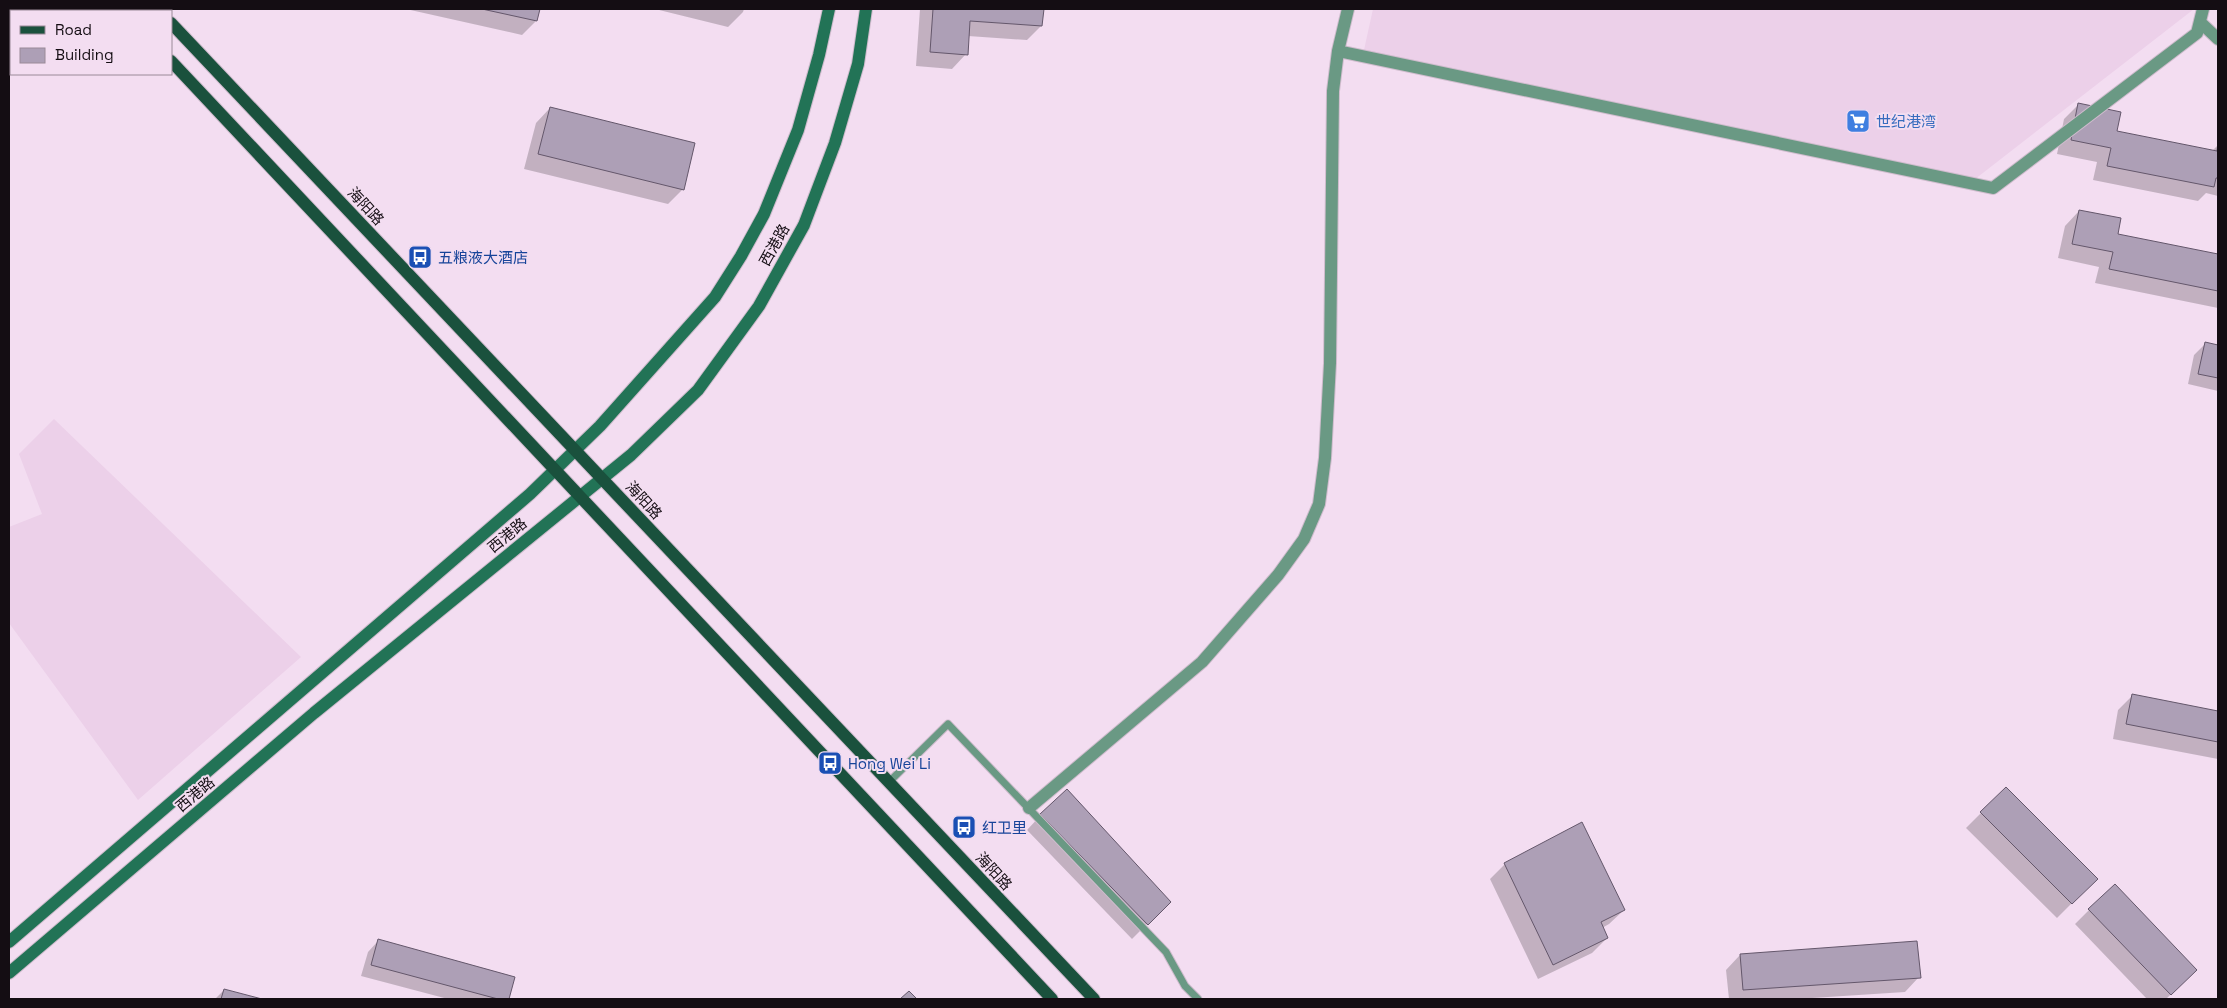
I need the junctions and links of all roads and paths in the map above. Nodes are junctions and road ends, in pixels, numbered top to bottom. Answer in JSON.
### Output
{"nodes":[{"id":1,"x":829,"y":9,"type":"edge"},
{"id":2,"x":866,"y":9,"type":"edge"},
{"id":3,"x":1348,"y":9,"type":"edge"},
{"id":4,"x":2203,"y":9,"type":"edge"},
{"id":5,"x":2200,"y":22,"type":"junction"},
{"id":6,"x":172,"y":24,"type":"edge"},
{"id":7,"x":2218,"y":39,"type":"edge"},
{"id":8,"x":1338,"y":51,"type":"junction"},
{"id":9,"x":172,"y":62,"type":"edge"},
{"id":10,"x":575,"y":451,"type":"junction"},
{"id":11,"x":555,"y":470,"type":"junction"},
{"id":12,"x":602,"y":479,"type":"junction"},
{"id":13,"x":581,"y":497,"type":"junction"},
{"id":14,"x":888,"y":782,"type":"junction"},
{"id":15,"x":1029,"y":808,"type":"junction"},
{"id":16,"x":9,"y":942,"type":"edge"},
{"id":17,"x":9,"y":973,"type":"edge"},
{"id":18,"x":1052,"y":999,"type":"edge"},
{"id":19,"x":1094,"y":999,"type":"edge"},
{"id":20,"x":1198,"y":999,"type":"edge"}],
"edges":[{"from":1,"to":10,"type":"main road","name":"西港路"},
{"from":2,"to":12,"type":"main road","name":"西港路"},
{"from":3,"to":8,"type":"street"},
{"from":4,"to":5,"type":"street"},
{"from":5,"to":7,"type":"street"},
{"from":5,"to":8,"type":"street"},
{"from":6,"to":10,"type":"main road","name":"海阳路"},
{"from":8,"to":15,"type":"street"},
{"from":9,"to":11,"type":"main road"},
{"from":10,"to":11,"type":"main road","name":"西港路"},
{"from":10,"to":12,"type":"main road","name":"海阳路"},
{"from":11,"to":13,"type":"main road"},
{"from":11,"to":16,"type":"main road","name":"西港路"},
{"from":12,"to":13,"type":"main road","name":"西港路"},
{"from":12,"to":14,"type":"main road","name":"海阳路"},
{"from":13,"to":17,"type":"main road","name":"西港路"},
{"from":13,"to":18,"type":"main road"},
{"from":14,"to":15,"type":"lane"},
{"from":14,"to":19,"type":"main road","name":"海阳路"},
{"from":15,"to":20,"type":"lane"}]}
